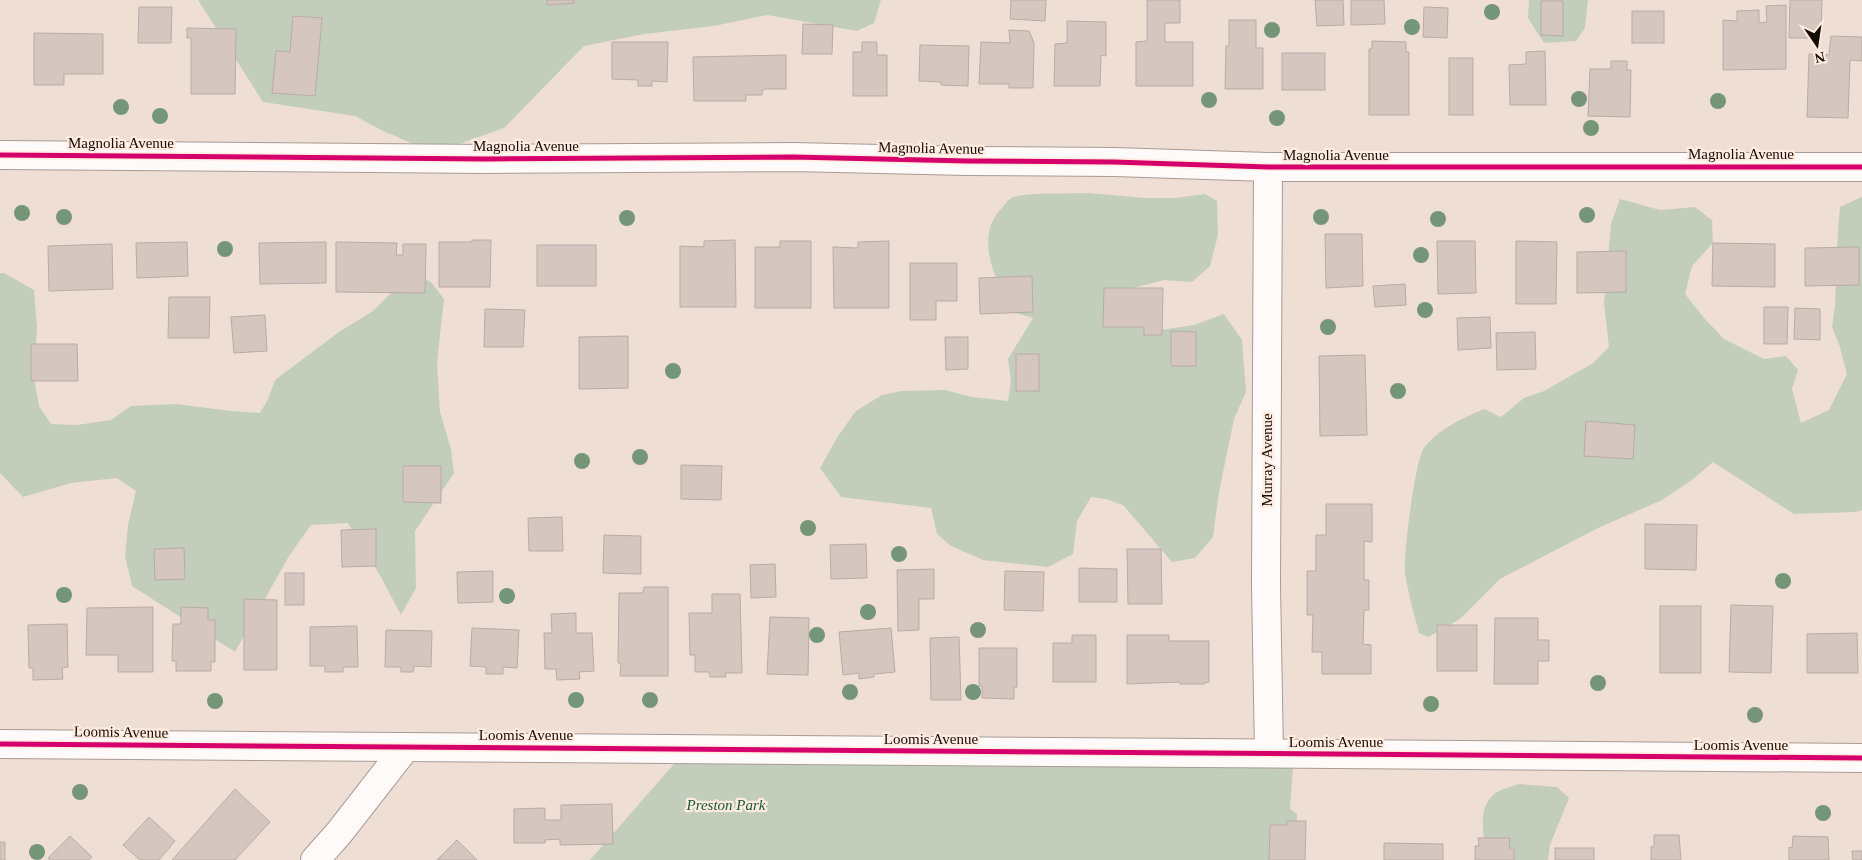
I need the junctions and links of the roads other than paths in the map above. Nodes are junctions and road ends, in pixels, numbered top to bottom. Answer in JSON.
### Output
{"nodes":[{"id":1,"x":0,"y":155,"type":"edge"},
{"id":2,"x":1268,"y":167,"type":"junction"},
{"id":3,"x":1862,"y":167,"type":"edge"},
{"id":4,"x":0,"y":744,"type":"edge"},
{"id":5,"x":406,"y":747,"type":"junction"},
{"id":6,"x":1268,"y":753,"type":"junction"},
{"id":7,"x":1862,"y":758,"type":"edge"},
{"id":8,"x":315,"y":860,"type":"edge"}],
"edges":[{"from":1,"to":2,"type":"street","name":"Magnolia Avenue"},
{"from":2,"to":3,"type":"street","name":"Magnolia Avenue"},
{"from":2,"to":6,"type":"street","name":"Murray Avenue"},
{"from":4,"to":5,"type":"street","name":"Loomis Avenue"},
{"from":5,"to":6,"type":"street","name":"Loomis Avenue"},
{"from":5,"to":8,"type":"street"},
{"from":6,"to":7,"type":"street","name":"Loomis Avenue"}]}
